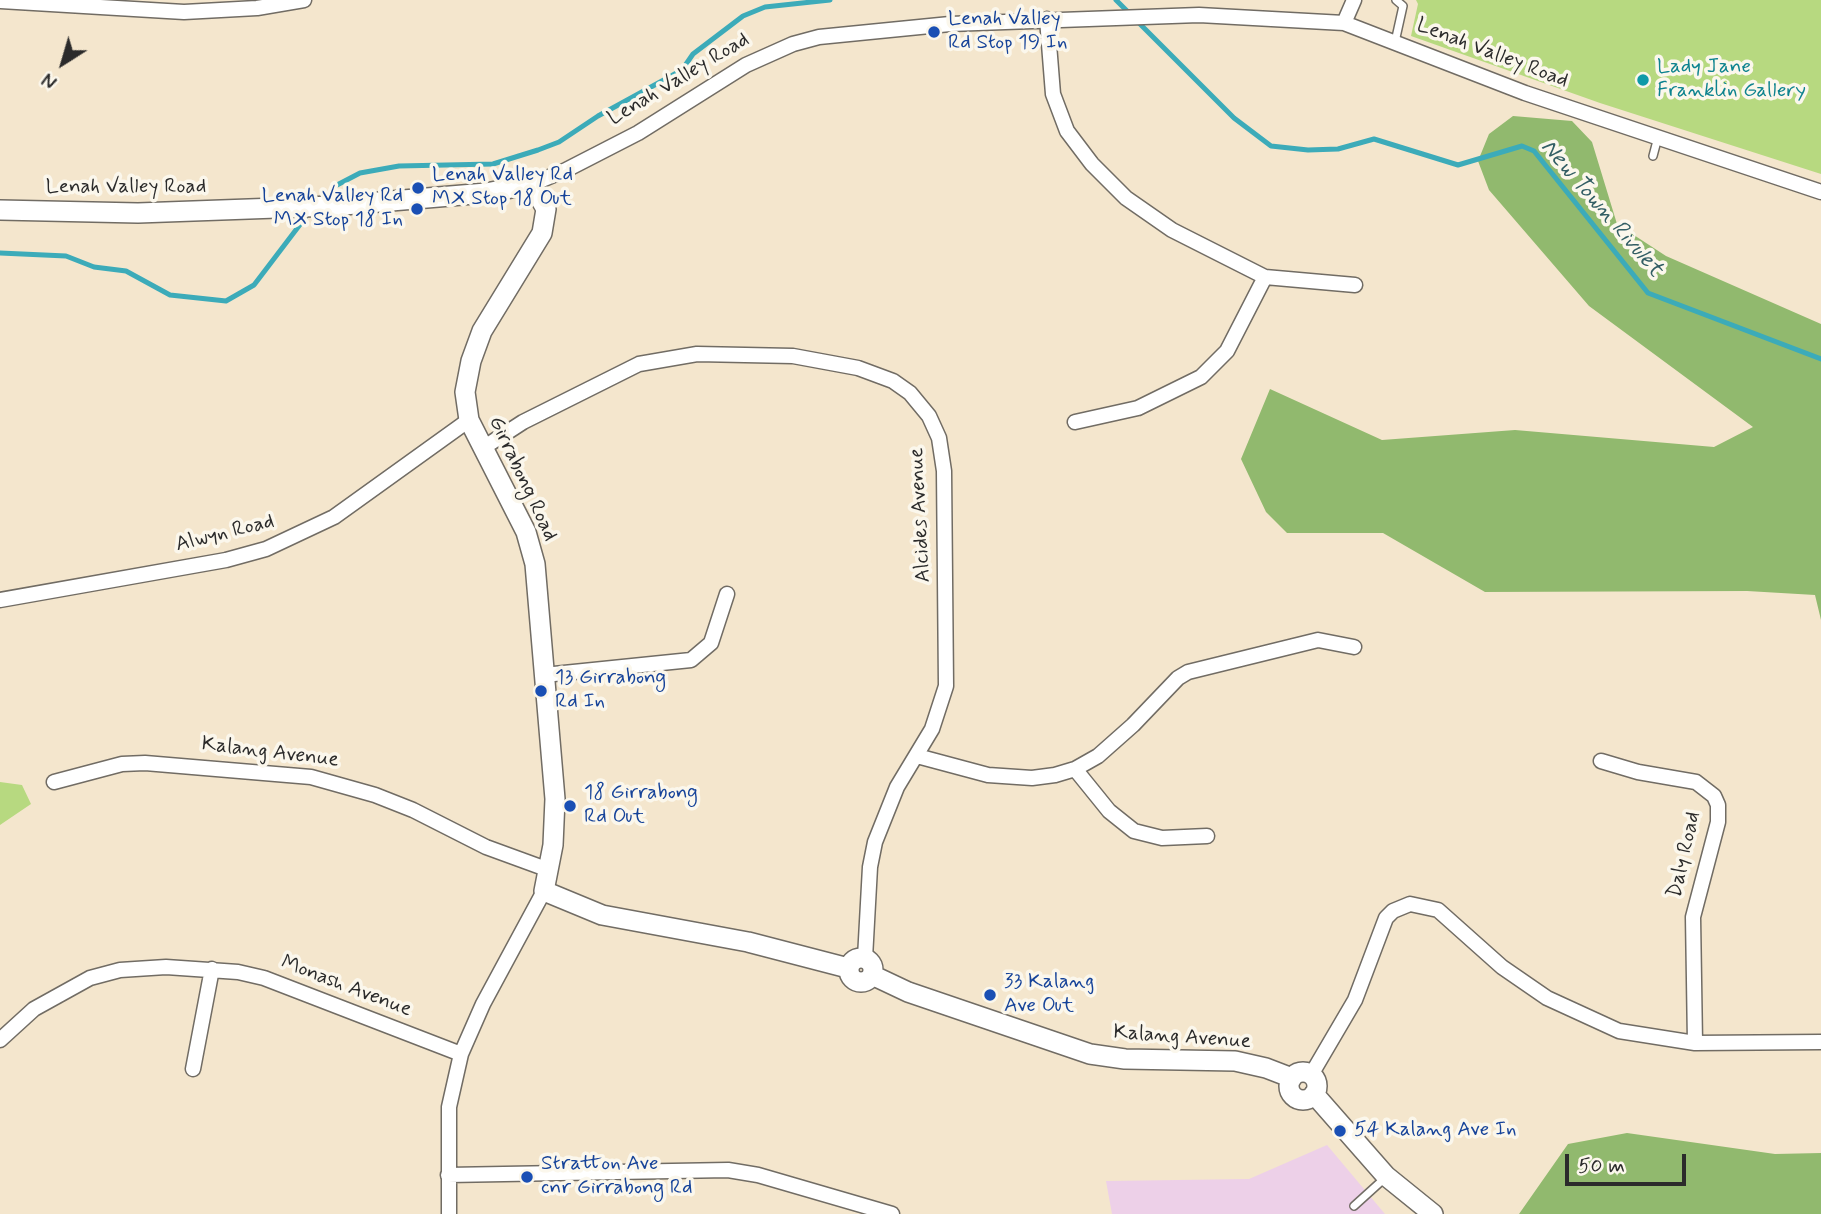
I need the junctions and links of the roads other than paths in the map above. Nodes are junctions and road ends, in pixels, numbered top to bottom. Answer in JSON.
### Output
{"nodes":[{"id":1,"x":304,"y":0,"type":"edge"},
{"id":2,"x":1354,"y":0,"type":"edge"},
{"id":3,"x":1396,"y":0,"type":"edge"},
{"id":4,"x":0,"y":1,"type":"edge"},
{"id":5,"x":1047,"y":19,"type":"junction"},
{"id":6,"x":1344,"y":23,"type":"junction"},
{"id":7,"x":1395,"y":42,"type":"junction"},
{"id":8,"x":1658,"y":136,"type":"junction"},
{"id":9,"x":1653,"y":156,"type":"dead end"},
{"id":10,"x":532,"y":184,"type":"junction"},
{"id":11,"x":1821,"y":192,"type":"edge"},
{"id":12,"x":0,"y":210,"type":"edge"},
{"id":13,"x":1265,"y":277,"type":"junction"},
{"id":14,"x":1356,"y":285,"type":"dead end"},
{"id":15,"x":469,"y":420,"type":"junction"},
{"id":16,"x":1075,"y":422,"type":"dead end"},
{"id":17,"x":483,"y":448,"type":"junction"},
{"id":18,"x":727,"y":594,"type":"dead end"},
{"id":19,"x":0,"y":600,"type":"edge"},
{"id":20,"x":1354,"y":648,"type":"dead end"},
{"id":21,"x":544,"y":675,"type":"junction"},
{"id":22,"x":917,"y":756,"type":"junction"},
{"id":23,"x":1601,"y":761,"type":"dead end"},
{"id":24,"x":1075,"y":769,"type":"junction"},
{"id":25,"x":54,"y":782,"type":"dead end"},
{"id":26,"x":1207,"y":836,"type":"dead end"},
{"id":27,"x":549,"y":870,"type":"junction"},
{"id":28,"x":544,"y":891,"type":"junction"},
{"id":29,"x":862,"y":967,"type":"junction"},
{"id":30,"x":212,"y":969,"type":"junction"},
{"id":31,"x":0,"y":1040,"type":"edge"},
{"id":32,"x":1821,"y":1042,"type":"edge"},
{"id":33,"x":1695,"y":1043,"type":"junction"},
{"id":34,"x":461,"y":1054,"type":"junction"},
{"id":35,"x":193,"y":1069,"type":"dead end"},
{"id":36,"x":1306,"y":1082,"type":"junction"},
{"id":37,"x":449,"y":1175,"type":"junction"},
{"id":38,"x":1386,"y":1176,"type":"junction"},
{"id":39,"x":1354,"y":1206,"type":"dead end"},
{"id":40,"x":449,"y":1214,"type":"edge"},
{"id":41,"x":892,"y":1214,"type":"edge"},
{"id":42,"x":1433,"y":1214,"type":"edge"}],
"edges":[{"from":1,"to":4,"type":"street"},
{"from":2,"to":6,"type":"street"},
{"from":3,"to":7,"type":"lane"},
{"from":5,"to":6,"type":"street","name":"Lenah Valley Road"},
{"from":5,"to":10,"type":"street","name":"Lenah Valley Road"},
{"from":5,"to":13,"type":"street"},
{"from":6,"to":7,"type":"street","name":"Lenah Valley Road"},
{"from":7,"to":8,"type":"street","name":"Lenah Valley Road"},
{"from":8,"to":9,"type":"lane"},
{"from":8,"to":11,"type":"street","name":"Lenah Valley Road"},
{"from":10,"to":12,"type":"street","name":"Lenah Valley Road"},
{"from":10,"to":15,"type":"street","name":"Girrabong Road"},
{"from":13,"to":14,"type":"street"},
{"from":13,"to":16,"type":"street"},
{"from":15,"to":17,"type":"street","name":"Girrabong Road"},
{"from":15,"to":19,"type":"street","name":"Alwyn Road"},
{"from":17,"to":21,"type":"street","name":"Girrabong Road"},
{"from":17,"to":22,"type":"street","name":"Alcides Avenue"},
{"from":18,"to":21,"type":"street"},
{"from":20,"to":24,"type":"street"},
{"from":21,"to":27,"type":"street","name":"Girrabong Road"},
{"from":22,"to":24,"type":"street"},
{"from":22,"to":29,"type":"street","name":"Alcides Avenue"},
{"from":23,"to":33,"type":"street","name":"Daly Road"},
{"from":24,"to":26,"type":"street"},
{"from":25,"to":27,"type":"street","name":"Kalang Avenue"},
{"from":27,"to":28,"type":"street","name":"Girrabong Road"},
{"from":28,"to":29,"type":"street","name":"Kalang Avenue"},
{"from":28,"to":34,"type":"street","name":"Girrabong Road"},
{"from":29,"to":36,"type":"street","name":"Kalang Avenue"},
{"from":30,"to":31,"type":"street","name":"Monash Avenue"},
{"from":30,"to":34,"type":"street","name":"Monash Avenue"},
{"from":30,"to":35,"type":"street"},
{"from":32,"to":33,"type":"street"},
{"from":33,"to":36,"type":"street"},
{"from":34,"to":37,"type":"street","name":"Girrabong Road"},
{"from":36,"to":38,"type":"street","name":"Kalang Avenue"},
{"from":37,"to":40,"type":"street","name":"Girrabong Road"},
{"from":37,"to":41,"type":"street"},
{"from":38,"to":39,"type":"lane"},
{"from":38,"to":42,"type":"street","name":"Kalang Avenue"}]}
